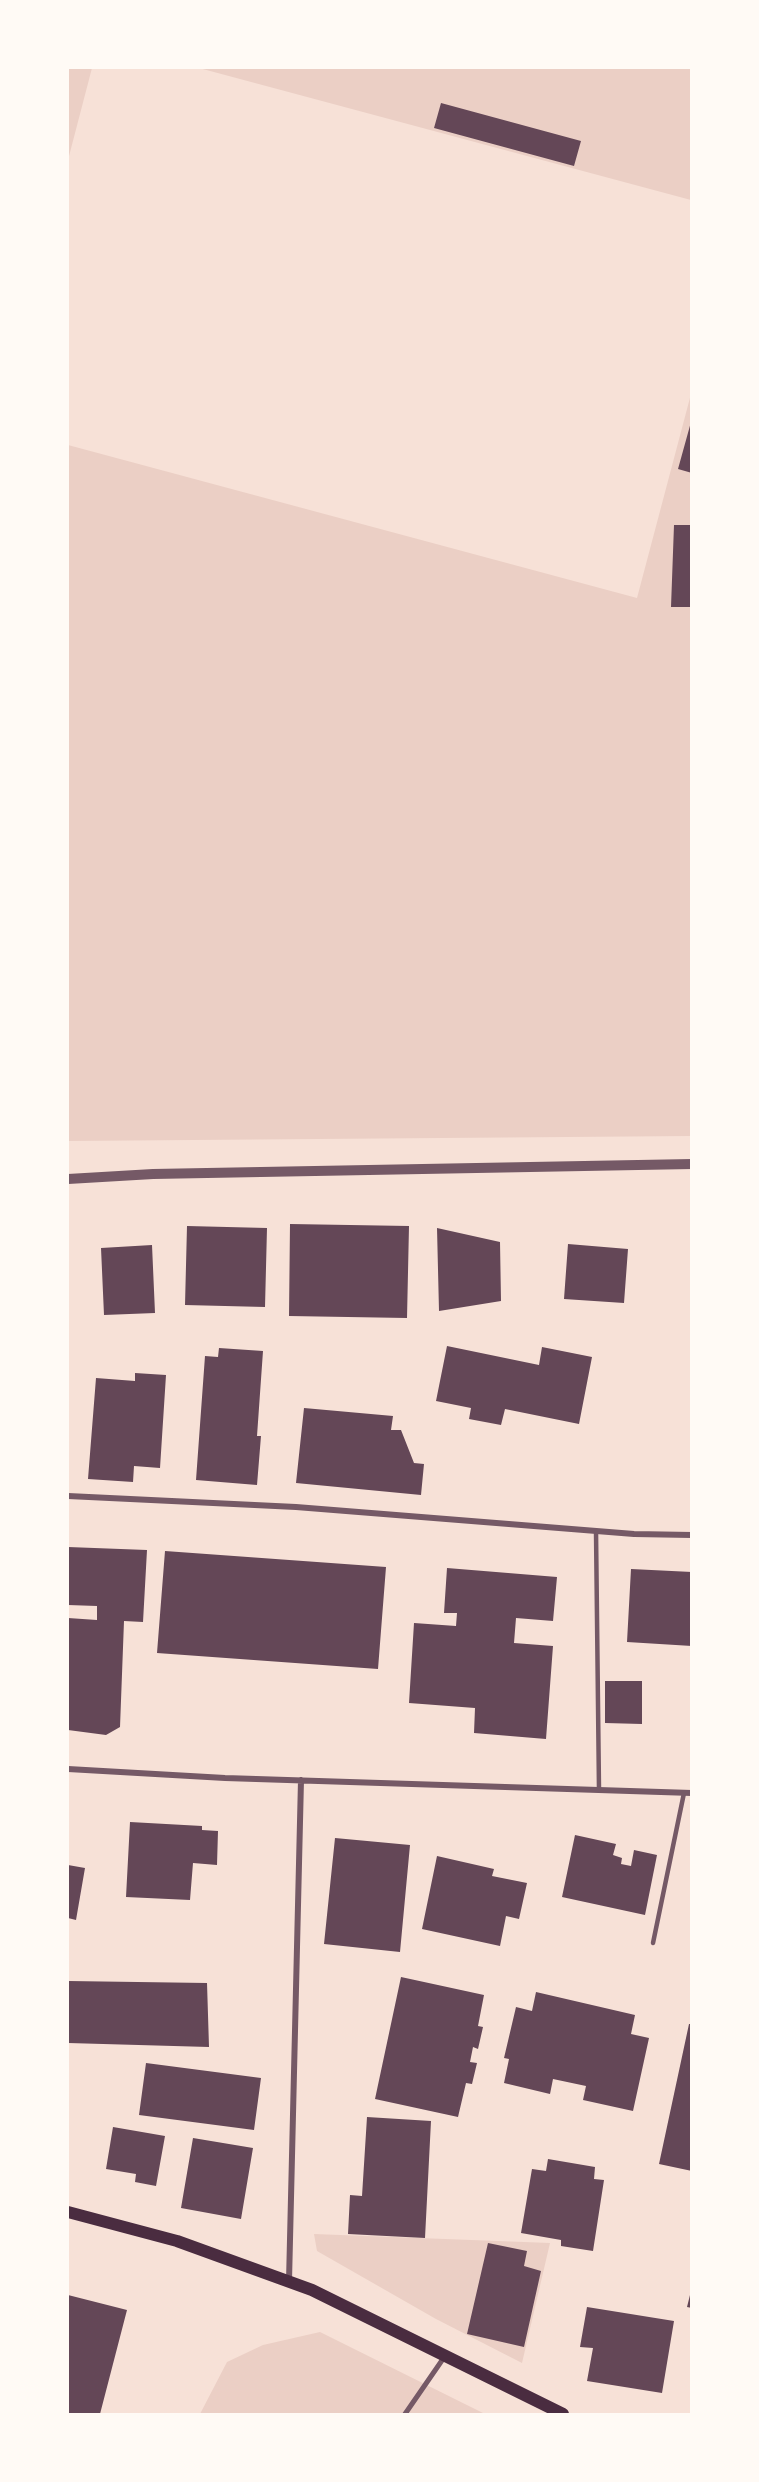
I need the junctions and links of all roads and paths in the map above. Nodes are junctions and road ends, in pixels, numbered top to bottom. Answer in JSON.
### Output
{"nodes":[{"id":1,"x":692,"y":1164,"type":"edge"},
{"id":2,"x":68,"y":1179,"type":"edge"},
{"id":3,"x":68,"y":1496,"type":"edge"},
{"id":4,"x":596,"y":1531,"type":"junction"},
{"id":5,"x":692,"y":1535,"type":"edge"},
{"id":6,"x":68,"y":1769,"type":"edge"},
{"id":7,"x":301,"y":1780,"type":"junction"},
{"id":8,"x":599,"y":1790,"type":"junction"},
{"id":9,"x":684,"y":1793,"type":"junction"},
{"id":10,"x":692,"y":1793,"type":"edge"},
{"id":11,"x":653,"y":1943,"type":"dead end"},
{"id":12,"x":68,"y":2212,"type":"edge"},
{"id":13,"x":289,"y":2281,"type":"junction"},
{"id":14,"x":446,"y":2356,"type":"junction"},
{"id":15,"x":405,"y":2415,"type":"edge"},
{"id":16,"x":563,"y":2415,"type":"edge"}],
"edges":[{"from":1,"to":2,"type":"street"},
{"from":3,"to":4,"type":"street"},
{"from":4,"to":5,"type":"street"},
{"from":4,"to":8,"type":"lane"},
{"from":6,"to":7,"type":"street"},
{"from":7,"to":8,"type":"street"},
{"from":7,"to":13,"type":"street"},
{"from":8,"to":9,"type":"street"},
{"from":9,"to":10,"type":"street"},
{"from":9,"to":11,"type":"lane"},
{"from":12,"to":13,"type":"main road"},
{"from":13,"to":14,"type":"main road"},
{"from":14,"to":15,"type":"street"},
{"from":14,"to":16,"type":"main road"}]}
